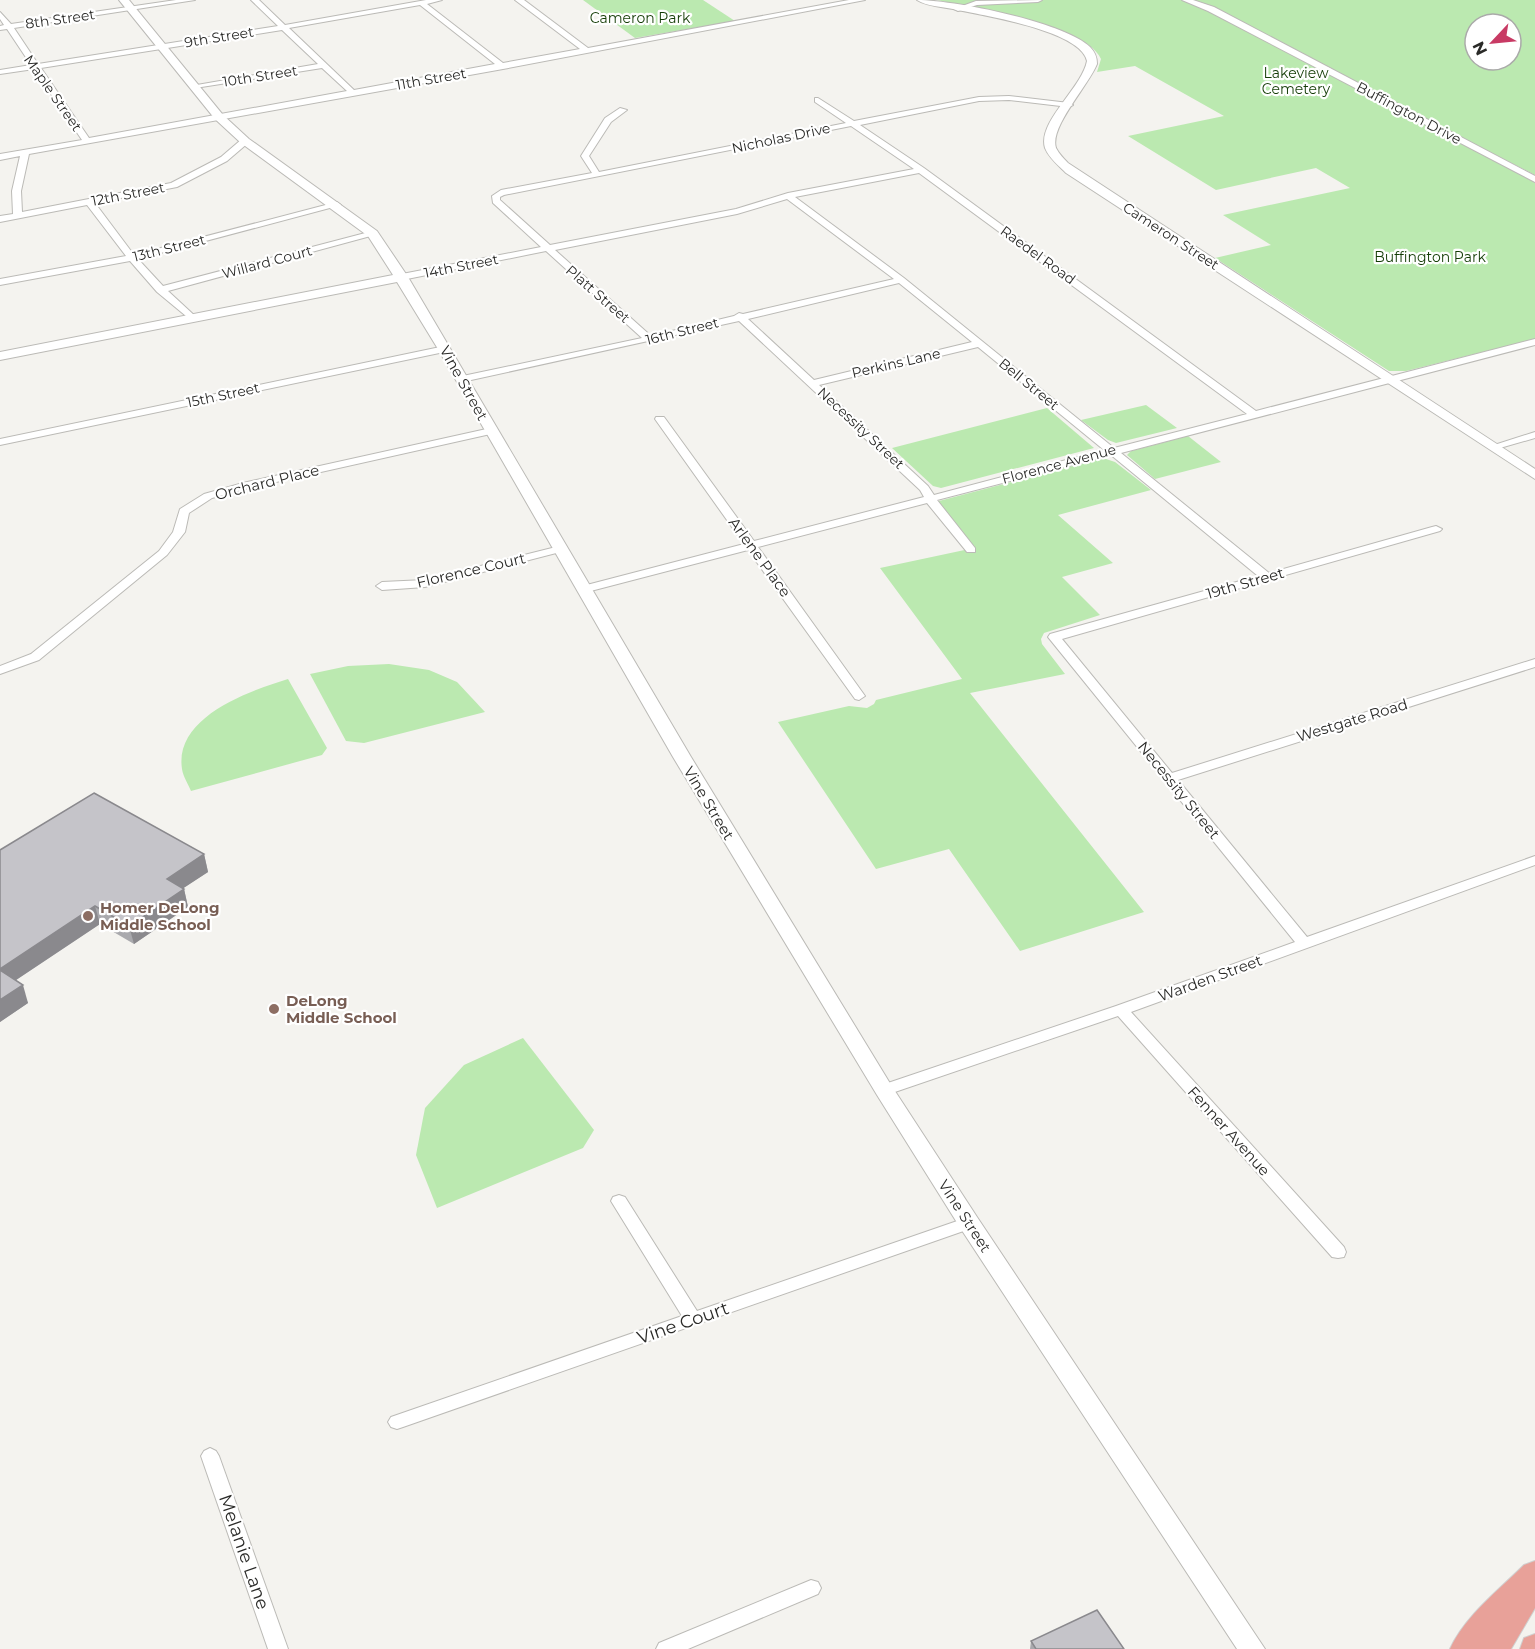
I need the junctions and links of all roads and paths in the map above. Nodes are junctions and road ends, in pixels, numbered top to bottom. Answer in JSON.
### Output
{"nodes":[{"id":1,"x":124,"y":0,"type":"edge"},
{"id":2,"x":191,"y":0,"type":"edge"},
{"id":3,"x":255,"y":0,"type":"edge"},
{"id":4,"x":438,"y":0,"type":"edge"},
{"id":5,"x":519,"y":0,"type":"edge"},
{"id":6,"x":861,"y":0,"type":"edge"},
{"id":7,"x":922,"y":0,"type":"edge"},
{"id":8,"x":1038,"y":0,"type":"edge"},
{"id":9,"x":1186,"y":0,"type":"edge"},
{"id":10,"x":422,"y":3,"type":"junction"},
{"id":11,"x":131,"y":9,"type":"junction"},
{"id":12,"x":958,"y":9,"type":"junction"},
{"id":13,"x":0,"y":14,"type":"edge"},
{"id":14,"x":284,"y":27,"type":"junction"},
{"id":15,"x":4,"y":28,"type":"edge"},
{"id":16,"x":162,"y":46,"type":"junction"},
{"id":17,"x":586,"y":50,"type":"junction"},
{"id":18,"x":324,"y":65,"type":"junction"},
{"id":19,"x":34,"y":66,"type":"junction"},
{"id":20,"x":503,"y":67,"type":"junction"},
{"id":21,"x":0,"y":72,"type":"edge"},
{"id":22,"x":195,"y":86,"type":"junction"},
{"id":23,"x":353,"y":93,"type":"junction"},
{"id":24,"x":818,"y":100,"type":"dead end"},
{"id":25,"x":1069,"y":105,"type":"junction"},
{"id":26,"x":623,"y":110,"type":"dead end"},
{"id":27,"x":219,"y":117,"type":"junction"},
{"id":28,"x":852,"y":123,"type":"junction"},
{"id":29,"x":87,"y":141,"type":"junction"},
{"id":30,"x":245,"y":141,"type":"junction"},
{"id":31,"x":25,"y":153,"type":"junction"},
{"id":32,"x":0,"y":157,"type":"edge"},
{"id":33,"x":921,"y":170,"type":"junction"},
{"id":34,"x":597,"y":175,"type":"junction"},
{"id":35,"x":1535,"y":179,"type":"edge"},
{"id":36,"x":496,"y":196,"type":"joint"},
{"id":37,"x":788,"y":196,"type":"junction"},
{"id":38,"x":90,"y":202,"type":"junction"},
{"id":39,"x":337,"y":205,"type":"junction"},
{"id":40,"x":18,"y":215,"type":"junction"},
{"id":41,"x":0,"y":219,"type":"edge"},
{"id":42,"x":373,"y":234,"type":"junction"},
{"id":43,"x":547,"y":249,"type":"junction"},
{"id":44,"x":132,"y":258,"type":"junction"},
{"id":45,"x":402,"y":277,"type":"junction"},
{"id":46,"x":901,"y":280,"type":"junction"},
{"id":47,"x":0,"y":282,"type":"edge"},
{"id":48,"x":160,"y":290,"type":"junction"},
{"id":49,"x":739,"y":316,"type":"junction"},
{"id":50,"x":192,"y":318,"type":"junction"},
{"id":51,"x":649,"y":339,"type":"junction"},
{"id":52,"x":1535,"y":342,"type":"edge"},
{"id":53,"x":978,"y":344,"type":"junction"},
{"id":54,"x":446,"y":349,"type":"junction"},
{"id":55,"x":0,"y":356,"type":"edge"},
{"id":56,"x":462,"y":379,"type":"junction"},
{"id":57,"x":1390,"y":380,"type":"junction"},
{"id":58,"x":813,"y":383,"type":"junction"},
{"id":59,"x":1255,"y":415,"type":"junction"},
{"id":60,"x":660,"y":419,"type":"dead end"},
{"id":61,"x":491,"y":431,"type":"junction"},
{"id":62,"x":1535,"y":435,"type":"edge"},
{"id":63,"x":0,"y":442,"type":"edge"},
{"id":64,"x":1493,"y":447,"type":"junction"},
{"id":65,"x":1112,"y":450,"type":"junction"},
{"id":66,"x":1535,"y":475,"type":"edge"},
{"id":67,"x":930,"y":498,"type":"junction"},
{"id":68,"x":1436,"y":529,"type":"dead end"},
{"id":69,"x":750,"y":544,"type":"junction"},
{"id":70,"x":560,"y":549,"type":"junction"},
{"id":71,"x":970,"y":550,"type":"dead end"},
{"id":72,"x":1267,"y":577,"type":"junction"},
{"id":73,"x":382,"y":586,"type":"dead end"},
{"id":74,"x":583,"y":589,"type":"junction"},
{"id":75,"x":1054,"y":637,"type":"joint"},
{"id":76,"x":1535,"y":663,"type":"edge"},
{"id":77,"x":0,"y":670,"type":"edge"},
{"id":78,"x":859,"y":696,"type":"dead end"},
{"id":79,"x":1169,"y":778,"type":"junction"},
{"id":80,"x":1535,"y":860,"type":"edge"},
{"id":81,"x":1305,"y":944,"type":"junction"},
{"id":82,"x":1121,"y":1010,"type":"junction"},
{"id":83,"x":884,"y":1090,"type":"junction"},
{"id":84,"x":619,"y":1201,"type":"dead end"},
{"id":85,"x":969,"y":1224,"type":"junction"},
{"id":86,"x":1338,"y":1252,"type":"dead end"},
{"id":87,"x":693,"y":1319,"type":"junction"},
{"id":88,"x":397,"y":1422,"type":"dead end"},
{"id":89,"x":210,"y":1456,"type":"dead end"},
{"id":90,"x":1535,"y":1574,"type":"edge"},
{"id":91,"x":1535,"y":1582,"type":"edge"},
{"id":92,"x":811,"y":1588,"type":"dead end"},
{"id":93,"x":278,"y":1649,"type":"edge"},
{"id":94,"x":666,"y":1649,"type":"edge"},
{"id":95,"x":1252,"y":1649,"type":"edge"},
{"id":96,"x":1465,"y":1649,"type":"edge"},
{"id":97,"x":1494,"y":1649,"type":"edge"}],
"edges":[{"from":1,"to":11,"type":"street","name":"Vine Street"},
{"from":2,"to":11,"type":"street","name":"8th Street"},
{"from":3,"to":14,"type":"street"},
{"from":4,"to":10,"type":"street","name":"9th Street"},
{"from":5,"to":17,"type":"street"},
{"from":6,"to":17,"type":"street","name":"11th Street"},
{"from":7,"to":12,"type":"street","name":"Cameron Street"},
{"from":8,"to":12,"type":"street"},
{"from":9,"to":35,"type":"street","name":"Buffington Drive"},
{"from":10,"to":14,"type":"street","name":"9th Street"},
{"from":10,"to":20,"type":"street"},
{"from":11,"to":15,"type":"street","name":"8th Street"},
{"from":11,"to":16,"type":"street","name":"Vine Street"},
{"from":12,"to":25,"type":"street","name":"Cameron Street"},
{"from":13,"to":15,"type":"street","name":"Maple Street"},
{"from":14,"to":16,"type":"street","name":"9th Street"},
{"from":14,"to":18,"type":"street"},
{"from":15,"to":19,"type":"street","name":"Maple Street"},
{"from":16,"to":19,"type":"street","name":"9th Street"},
{"from":16,"to":22,"type":"street","name":"Vine Street"},
{"from":17,"to":20,"type":"street","name":"11th Street"},
{"from":18,"to":22,"type":"street","name":"10th Street"},
{"from":18,"to":23,"type":"street"},
{"from":19,"to":21,"type":"street","name":"9th Street"},
{"from":19,"to":29,"type":"street","name":"Maple Street"},
{"from":20,"to":23,"type":"street","name":"11th Street"},
{"from":22,"to":27,"type":"street","name":"Vine Street"},
{"from":23,"to":27,"type":"street","name":"11th Street"},
{"from":24,"to":28,"type":"street","name":"Raedel Road"},
{"from":25,"to":28,"type":"street","name":"Nicholas Drive"},
{"from":25,"to":57,"type":"street","name":"Cameron Street"},
{"from":26,"to":34,"type":"street"},
{"from":27,"to":29,"type":"street","name":"11th Street"},
{"from":27,"to":30,"type":"street","name":"Vine Street"},
{"from":28,"to":33,"type":"street","name":"Raedel Road"},
{"from":28,"to":34,"type":"street","name":"Nicholas Drive"},
{"from":29,"to":31,"type":"street","name":"11th Street"},
{"from":30,"to":38,"type":"street","name":"12th Street"},
{"from":30,"to":39,"type":"street","name":"Vine Street"},
{"from":31,"to":32,"type":"street","name":"11th Street"},
{"from":31,"to":40,"type":"street"},
{"from":33,"to":37,"type":"street","name":"14th Street"},
{"from":33,"to":59,"type":"street","name":"Raedel Road"},
{"from":34,"to":36,"type":"street","name":"Nicholas Drive"},
{"from":36,"to":43,"type":"street","name":"Platt Street"},
{"from":37,"to":43,"type":"street","name":"14th Street"},
{"from":37,"to":46,"type":"street","name":"Bell Street"},
{"from":38,"to":40,"type":"street","name":"12th Street"},
{"from":38,"to":44,"type":"street"},
{"from":39,"to":42,"type":"street","name":"Vine Street"},
{"from":39,"to":44,"type":"street","name":"13th Street"},
{"from":40,"to":41,"type":"street","name":"12th Street"},
{"from":42,"to":45,"type":"street","name":"Vine Street"},
{"from":42,"to":48,"type":"street","name":"Willard Court"},
{"from":43,"to":45,"type":"street","name":"14th Street"},
{"from":43,"to":51,"type":"street","name":"Platt Street"},
{"from":44,"to":47,"type":"street","name":"13th Street"},
{"from":44,"to":48,"type":"street"},
{"from":45,"to":50,"type":"street","name":"14th Street"},
{"from":45,"to":54,"type":"street","name":"Vine Street"},
{"from":46,"to":49,"type":"street","name":"16th Street"},
{"from":46,"to":53,"type":"street","name":"Bell Street"},
{"from":48,"to":50,"type":"street"},
{"from":49,"to":51,"type":"street","name":"16th Street"},
{"from":49,"to":58,"type":"street","name":"Necessity Street"},
{"from":50,"to":55,"type":"street","name":"14th Street"},
{"from":51,"to":56,"type":"street","name":"16th Street"},
{"from":52,"to":57,"type":"street","name":"Florence Avenue"},
{"from":53,"to":58,"type":"street","name":"Perkins Lane"},
{"from":53,"to":65,"type":"street","name":"Bell Street"},
{"from":54,"to":56,"type":"street","name":"Vine Street"},
{"from":54,"to":63,"type":"street","name":"15th Street"},
{"from":56,"to":61,"type":"street","name":"Vine Street"},
{"from":57,"to":59,"type":"street","name":"Florence Avenue"},
{"from":57,"to":64,"type":"street","name":"Cameron Street"},
{"from":58,"to":67,"type":"street","name":"Necessity Street"},
{"from":59,"to":65,"type":"street","name":"Florence Avenue"},
{"from":60,"to":69,"type":"street","name":"Arlene Place"},
{"from":61,"to":70,"type":"street","name":"Vine Street"},
{"from":61,"to":77,"type":"street","name":"Orchard Place"},
{"from":62,"to":64,"type":"street"},
{"from":64,"to":66,"type":"street","name":"Cameron Street"},
{"from":65,"to":67,"type":"street","name":"Florence Avenue"},
{"from":65,"to":72,"type":"street","name":"Bell Street"},
{"from":67,"to":69,"type":"street","name":"Florence Avenue"},
{"from":67,"to":71,"type":"street","name":"Necessity Street"},
{"from":68,"to":72,"type":"street","name":"19th Street"},
{"from":69,"to":74,"type":"street","name":"Florence Avenue"},
{"from":69,"to":78,"type":"street","name":"Arlene Place"},
{"from":70,"to":73,"type":"street","name":"Florence Court"},
{"from":70,"to":74,"type":"street","name":"Vine Street"},
{"from":72,"to":75,"type":"street","name":"19th Street"},
{"from":74,"to":83,"type":"street","name":"Vine Street"},
{"from":75,"to":79,"type":"street","name":"Necessity Street"},
{"from":76,"to":79,"type":"street","name":"Westgate Road"},
{"from":79,"to":81,"type":"street","name":"Necessity Street"},
{"from":80,"to":81,"type":"street","name":"Warden Street"},
{"from":81,"to":82,"type":"street","name":"Warden Street"},
{"from":82,"to":83,"type":"street","name":"Warden Street"},
{"from":82,"to":86,"type":"street","name":"Fenner Avenue"},
{"from":83,"to":85,"type":"street","name":"Vine Street"},
{"from":84,"to":87,"type":"street"},
{"from":85,"to":87,"type":"street","name":"Vine Court"},
{"from":85,"to":95,"type":"street","name":"Vine Street"},
{"from":87,"to":88,"type":"street","name":"Vine Court"},
{"from":89,"to":93,"type":"street","name":"Melanie Lane"},
{"from":90,"to":96,"type":"main road"},
{"from":91,"to":97,"type":"main road"},
{"from":92,"to":94,"type":"street"}]}
